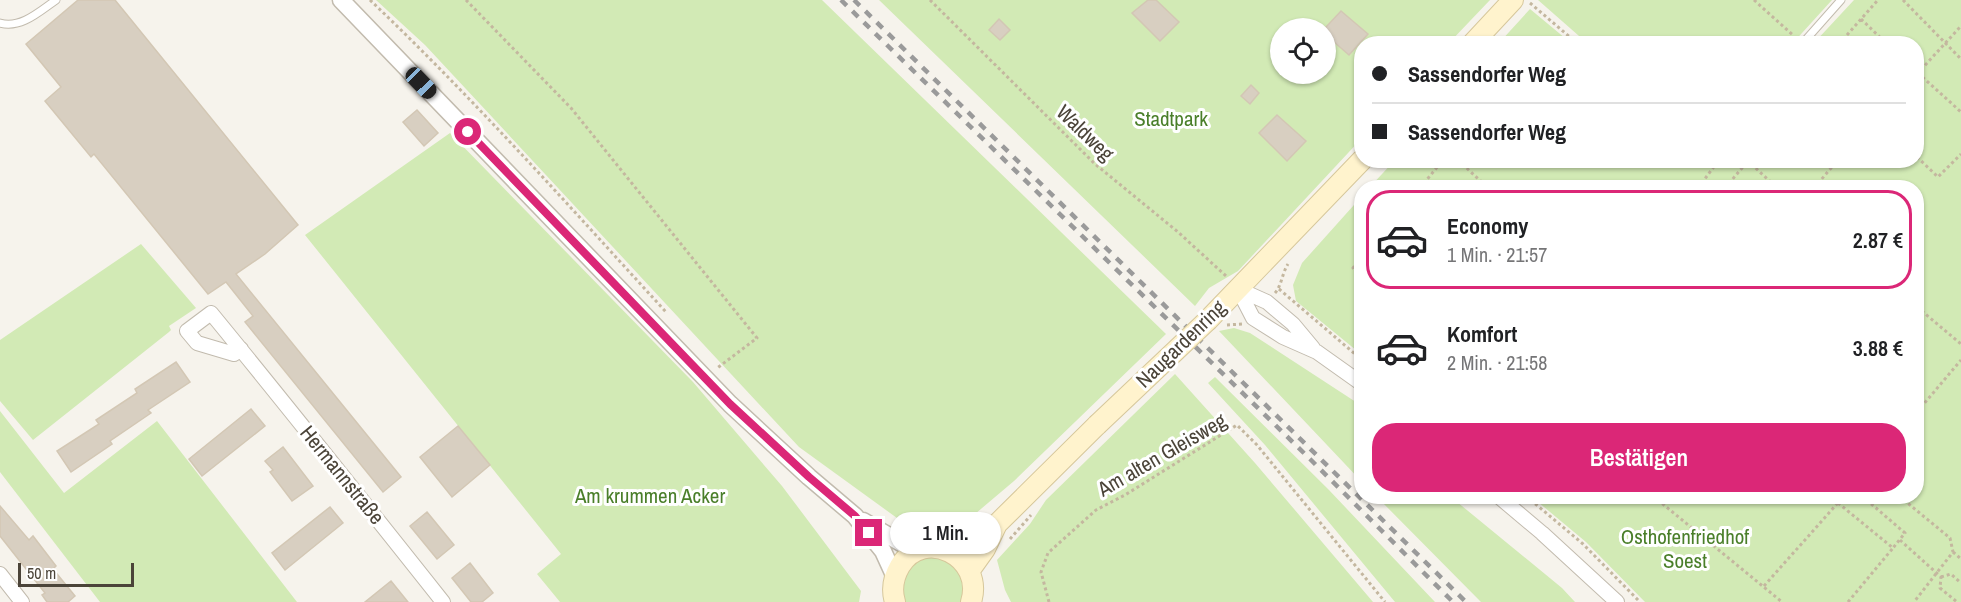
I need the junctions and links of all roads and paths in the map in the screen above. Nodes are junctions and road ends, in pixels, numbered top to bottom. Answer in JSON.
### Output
{"nodes":[{"id":1,"x":56,"y":0,"type":"edge"},
{"id":2,"x":341,"y":0,"type":"edge"},
{"id":3,"x":370,"y":0,"type":"edge"},
{"id":4,"x":466,"y":0,"type":"edge"},
{"id":5,"x":930,"y":0,"type":"edge"},
{"id":6,"x":1513,"y":0,"type":"edge"},
{"id":7,"x":1526,"y":0,"type":"edge"},
{"id":8,"x":1755,"y":0,"type":"edge"},
{"id":9,"x":1841,"y":0,"type":"edge"},
{"id":10,"x":1878,"y":0,"type":"edge"},
{"id":11,"x":1903,"y":0,"type":"edge"},
{"id":12,"x":1861,"y":19,"type":"junction"},
{"id":13,"x":0,"y":23,"type":"edge"},
{"id":14,"x":1961,"y":26,"type":"edge"},
{"id":15,"x":1479,"y":36,"type":"edge"},
{"id":16,"x":1569,"y":36,"type":"edge"},
{"id":17,"x":1794,"y":36,"type":"edge"},
{"id":18,"x":1804,"y":36,"type":"edge"},
{"id":19,"x":1846,"y":36,"type":"edge"},
{"id":20,"x":1879,"y":36,"type":"edge"},
{"id":21,"x":1946,"y":43,"type":"junction"},
{"id":22,"x":1961,"y":59,"type":"edge"},
{"id":23,"x":1924,"y":66,"type":"edge"},
{"id":24,"x":1924,"y":79,"type":"edge"},
{"id":25,"x":1961,"y":112,"type":"edge"},
{"id":26,"x":1961,"y":154,"type":"edge"},
{"id":27,"x":1924,"y":164,"type":"edge"},
{"id":28,"x":1354,"y":168,"type":"edge"},
{"id":29,"x":1436,"y":168,"type":"edge"},
{"id":30,"x":1467,"y":168,"type":"edge"},
{"id":31,"x":1741,"y":168,"type":"edge"},
{"id":32,"x":1755,"y":168,"type":"edge"},
{"id":33,"x":1831,"y":168,"type":"edge"},
{"id":34,"x":1427,"y":180,"type":"edge"},
{"id":35,"x":1479,"y":180,"type":"edge"},
{"id":36,"x":1732,"y":180,"type":"edge"},
{"id":37,"x":1769,"y":180,"type":"edge"},
{"id":38,"x":1821,"y":180,"type":"edge"},
{"id":39,"x":1233,"y":283,"type":"junction"},
{"id":40,"x":1279,"y":288,"type":"dead end"},
{"id":41,"x":1924,"y":313,"type":"edge"},
{"id":42,"x":670,"y":317,"type":"dead end"},
{"id":43,"x":1961,"y":344,"type":"edge"},
{"id":44,"x":241,"y":349,"type":"dead end"},
{"id":45,"x":1317,"y":352,"type":"junction"},
{"id":46,"x":1354,"y":353,"type":"edge"},
{"id":47,"x":1961,"y":360,"type":"edge"},
{"id":48,"x":705,"y":378,"type":"junction"},
{"id":49,"x":1354,"y":378,"type":"edge"},
{"id":50,"x":1924,"y":404,"type":"edge"},
{"id":51,"x":1508,"y":504,"type":"edge"},
{"id":52,"x":1536,"y":504,"type":"edge"},
{"id":53,"x":1663,"y":504,"type":"edge"},
{"id":54,"x":1838,"y":504,"type":"joint"},
{"id":55,"x":1871,"y":504,"type":"edge"},
{"id":56,"x":1909,"y":504,"type":"edge"},
{"id":57,"x":1032,"y":513,"type":"dead end"},
{"id":58,"x":855,"y":516,"type":"junction"},
{"id":59,"x":997,"y":524,"type":"junction"},
{"id":60,"x":1900,"y":540,"type":"junction"},
{"id":61,"x":1007,"y":542,"type":"dead end"},
{"id":62,"x":1893,"y":548,"type":"junction"},
{"id":63,"x":945,"y":549,"type":"junction"},
{"id":64,"x":915,"y":551,"type":"junction"},
{"id":65,"x":1953,"y":552,"type":"junction"},
{"id":66,"x":1961,"y":559,"type":"edge"},
{"id":67,"x":970,"y":570,"type":"junction"},
{"id":68,"x":894,"y":575,"type":"junction"},
{"id":69,"x":1939,"y":575,"type":"junction"},
{"id":70,"x":1,"y":578,"type":"edge"},
{"id":71,"x":1961,"y":583,"type":"edge"},
{"id":72,"x":1764,"y":586,"type":"junction"},
{"id":73,"x":22,"y":602,"type":"edge"},
{"id":74,"x":443,"y":602,"type":"edge"},
{"id":75,"x":896,"y":602,"type":"edge"},
{"id":76,"x":972,"y":602,"type":"edge"},
{"id":77,"x":1049,"y":602,"type":"edge"},
{"id":78,"x":1385,"y":602,"type":"edge"},
{"id":79,"x":1617,"y":602,"type":"edge"},
{"id":80,"x":1640,"y":602,"type":"edge"},
{"id":81,"x":1782,"y":602,"type":"edge"},
{"id":82,"x":1848,"y":602,"type":"edge"},
{"id":83,"x":1914,"y":602,"type":"edge"},
{"id":84,"x":1957,"y":602,"type":"edge"}],
"edges":[{"from":1,"to":13,"type":"lane"},
{"from":2,"to":48,"type":"street"},
{"from":3,"to":42,"type":"path"},
{"from":4,"to":48,"type":"path"},
{"from":5,"to":39,"type":"path","name":"Waldweg"},
{"from":6,"to":15,"type":"main road"},
{"from":7,"to":16,"type":"path"},
{"from":8,"to":17,"type":"path"},
{"from":9,"to":18,"type":"lane"},
{"from":10,"to":12,"type":"path"},
{"from":11,"to":21,"type":"path"},
{"from":12,"to":19,"type":"path"},
{"from":12,"to":20,"type":"path"},
{"from":14,"to":21,"type":"path"},
{"from":21,"to":22,"type":"path"},
{"from":21,"to":23,"type":"path"},
{"from":24,"to":25,"type":"path"},
{"from":26,"to":27,"type":"path"},
{"from":28,"to":39,"type":"main road","name":"Naugardenring"},
{"from":29,"to":34,"type":"path"},
{"from":30,"to":35,"type":"path"},
{"from":31,"to":36,"type":"path"},
{"from":32,"to":37,"type":"path"},
{"from":33,"to":38,"type":"path"},
{"from":39,"to":45,"type":"street"},
{"from":39,"to":45,"type":"street"},
{"from":39,"to":59,"type":"main road","name":"Naugardenring","bridge":true},
{"from":40,"to":46,"type":"path"},
{"from":41,"to":43,"type":"path"},
{"from":44,"to":74,"type":"street","name":"Hermannstraße"},
{"from":45,"to":49,"type":"street"},
{"from":47,"to":50,"type":"path"},
{"from":48,"to":58,"type":"street"},
{"from":51,"to":79,"type":"street"},
{"from":52,"to":80,"type":"path"},
{"from":53,"to":72,"type":"path"},
{"from":54,"to":62,"type":"path"},
{"from":54,"to":72,"type":"path"},
{"from":55,"to":60,"type":"path"},
{"from":56,"to":65,"type":"path"},
{"from":57,"to":61,"type":"path"},
{"from":58,"to":64,"type":"street"},
{"from":58,"to":68,"type":"street"},
{"from":59,"to":63,"type":"main road","name":"Naugardenring"},
{"from":59,"to":67,"type":"main road","name":"Naugardenring"},
{"from":60,"to":62,"type":"path"},
{"from":60,"to":69,"type":"path"},
{"from":62,"to":82,"type":"path"},
{"from":63,"to":64,"type":"main road"},
{"from":63,"to":67,"type":"main road"},
{"from":64,"to":68,"type":"main road"},
{"from":65,"to":66,"type":"path"},
{"from":65,"to":69,"type":"path"},
{"from":67,"to":76,"type":"main road"},
{"from":68,"to":75,"type":"main road"},
{"from":69,"to":71,"type":"path"},
{"from":69,"to":83,"type":"path"},
{"from":69,"to":84,"type":"path"},
{"from":70,"to":73,"type":"street"},
{"from":72,"to":81,"type":"path"},
{"from":77,"to":78,"type":"path","name":"Am alten Gleisweg"}]}
